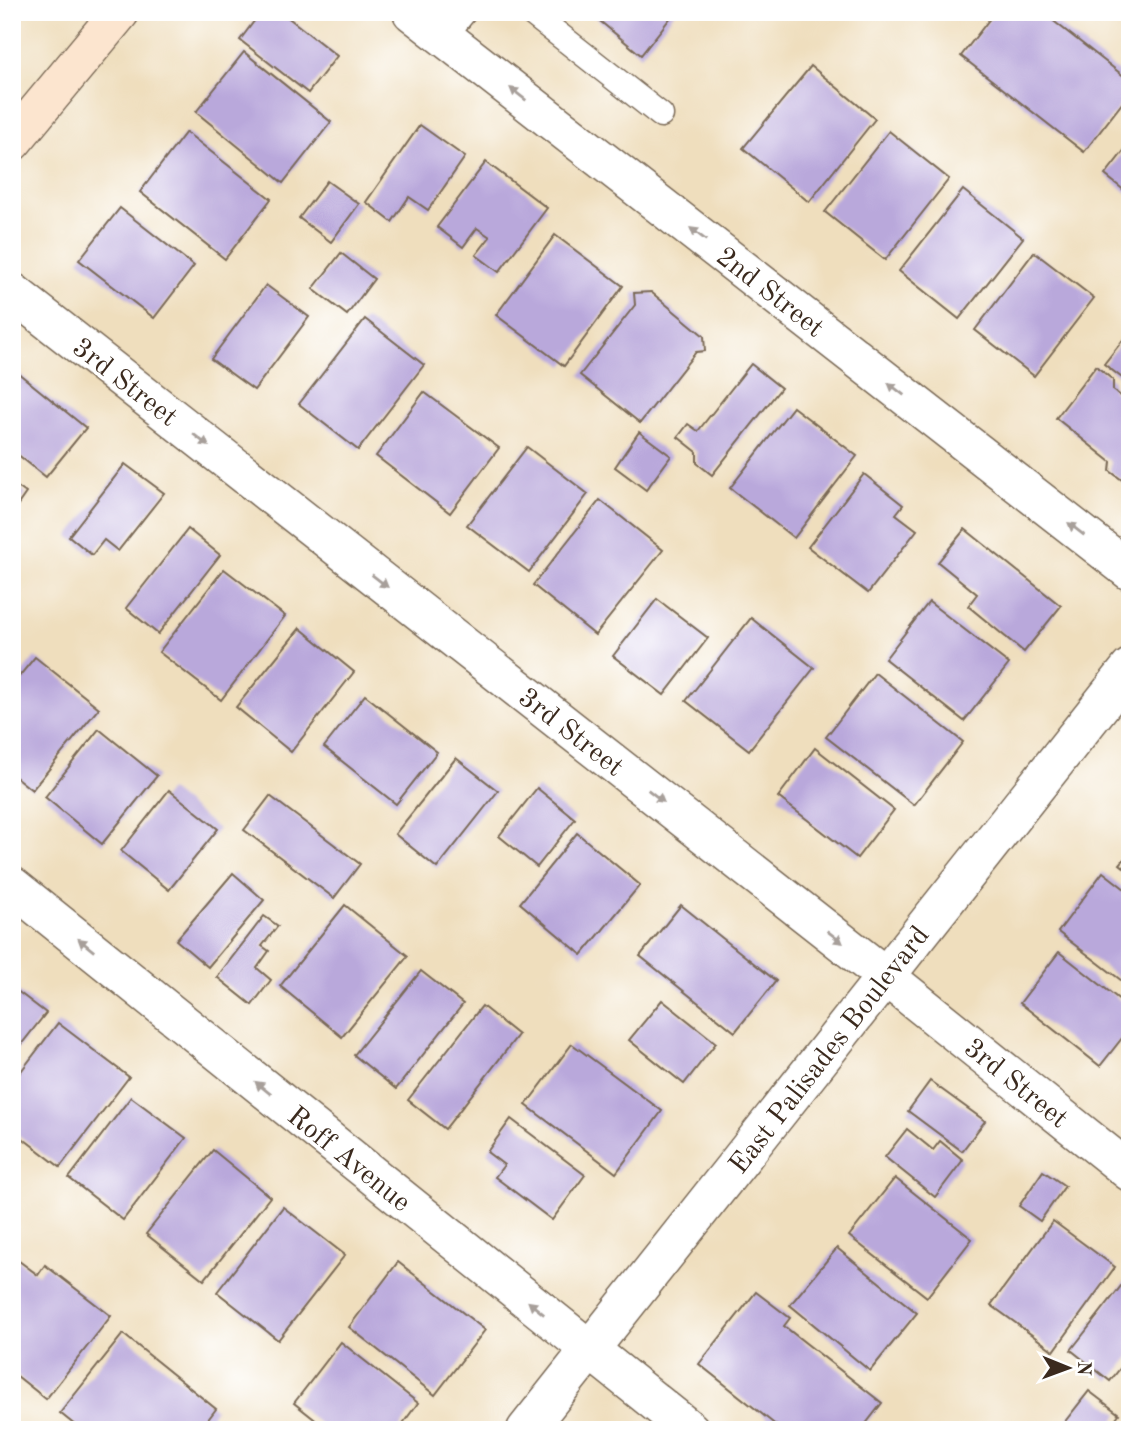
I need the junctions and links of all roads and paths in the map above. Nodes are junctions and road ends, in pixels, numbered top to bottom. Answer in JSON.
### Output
{"nodes":[{"id":1,"x":120,"y":12,"type":"edge"},
{"id":2,"x":412,"y":12,"type":"edge"},
{"id":3,"x":530,"y":12,"type":"edge"},
{"id":4,"x":454,"y":25,"type":"edge"},
{"id":5,"x":661,"y":115,"type":"dead end"},
{"id":6,"x":12,"y":142,"type":"edge"},
{"id":7,"x":12,"y":292,"type":"edge"},
{"id":8,"x":1130,"y":571,"type":"edge"},
{"id":9,"x":1130,"y":668,"type":"edge"},
{"id":10,"x":12,"y":886,"type":"edge"},
{"id":11,"x":885,"y":976,"type":"junction"},
{"id":12,"x":1130,"y":1172,"type":"edge"},
{"id":13,"x":589,"y":1350,"type":"junction"},
{"id":14,"x":526,"y":1430,"type":"edge"},
{"id":15,"x":690,"y":1430,"type":"edge"}],
"edges":[{"from":1,"to":6,"type":"main road"},
{"from":2,"to":4,"type":"street","name":"2nd Street"},
{"from":3,"to":5,"type":"lane"},
{"from":8,"to":4,"type":"street","name":"2nd Street","one_way":true},
{"from":7,"to":11,"type":"street","name":"3rd Street","one_way":true},
{"from":9,"to":11,"type":"street","name":"East Palisades Boulevard"},
{"from":13,"to":10,"type":"street","name":"Roff Avenue","one_way":true},
{"from":11,"to":12,"type":"street","name":"3rd Street"},
{"from":11,"to":13,"type":"street","name":"East Palisades Boulevard"},
{"from":13,"to":14,"type":"street","name":"East Palisades Boulevard"},
{"from":13,"to":15,"type":"street","name":"Roff Avenue"}]}
